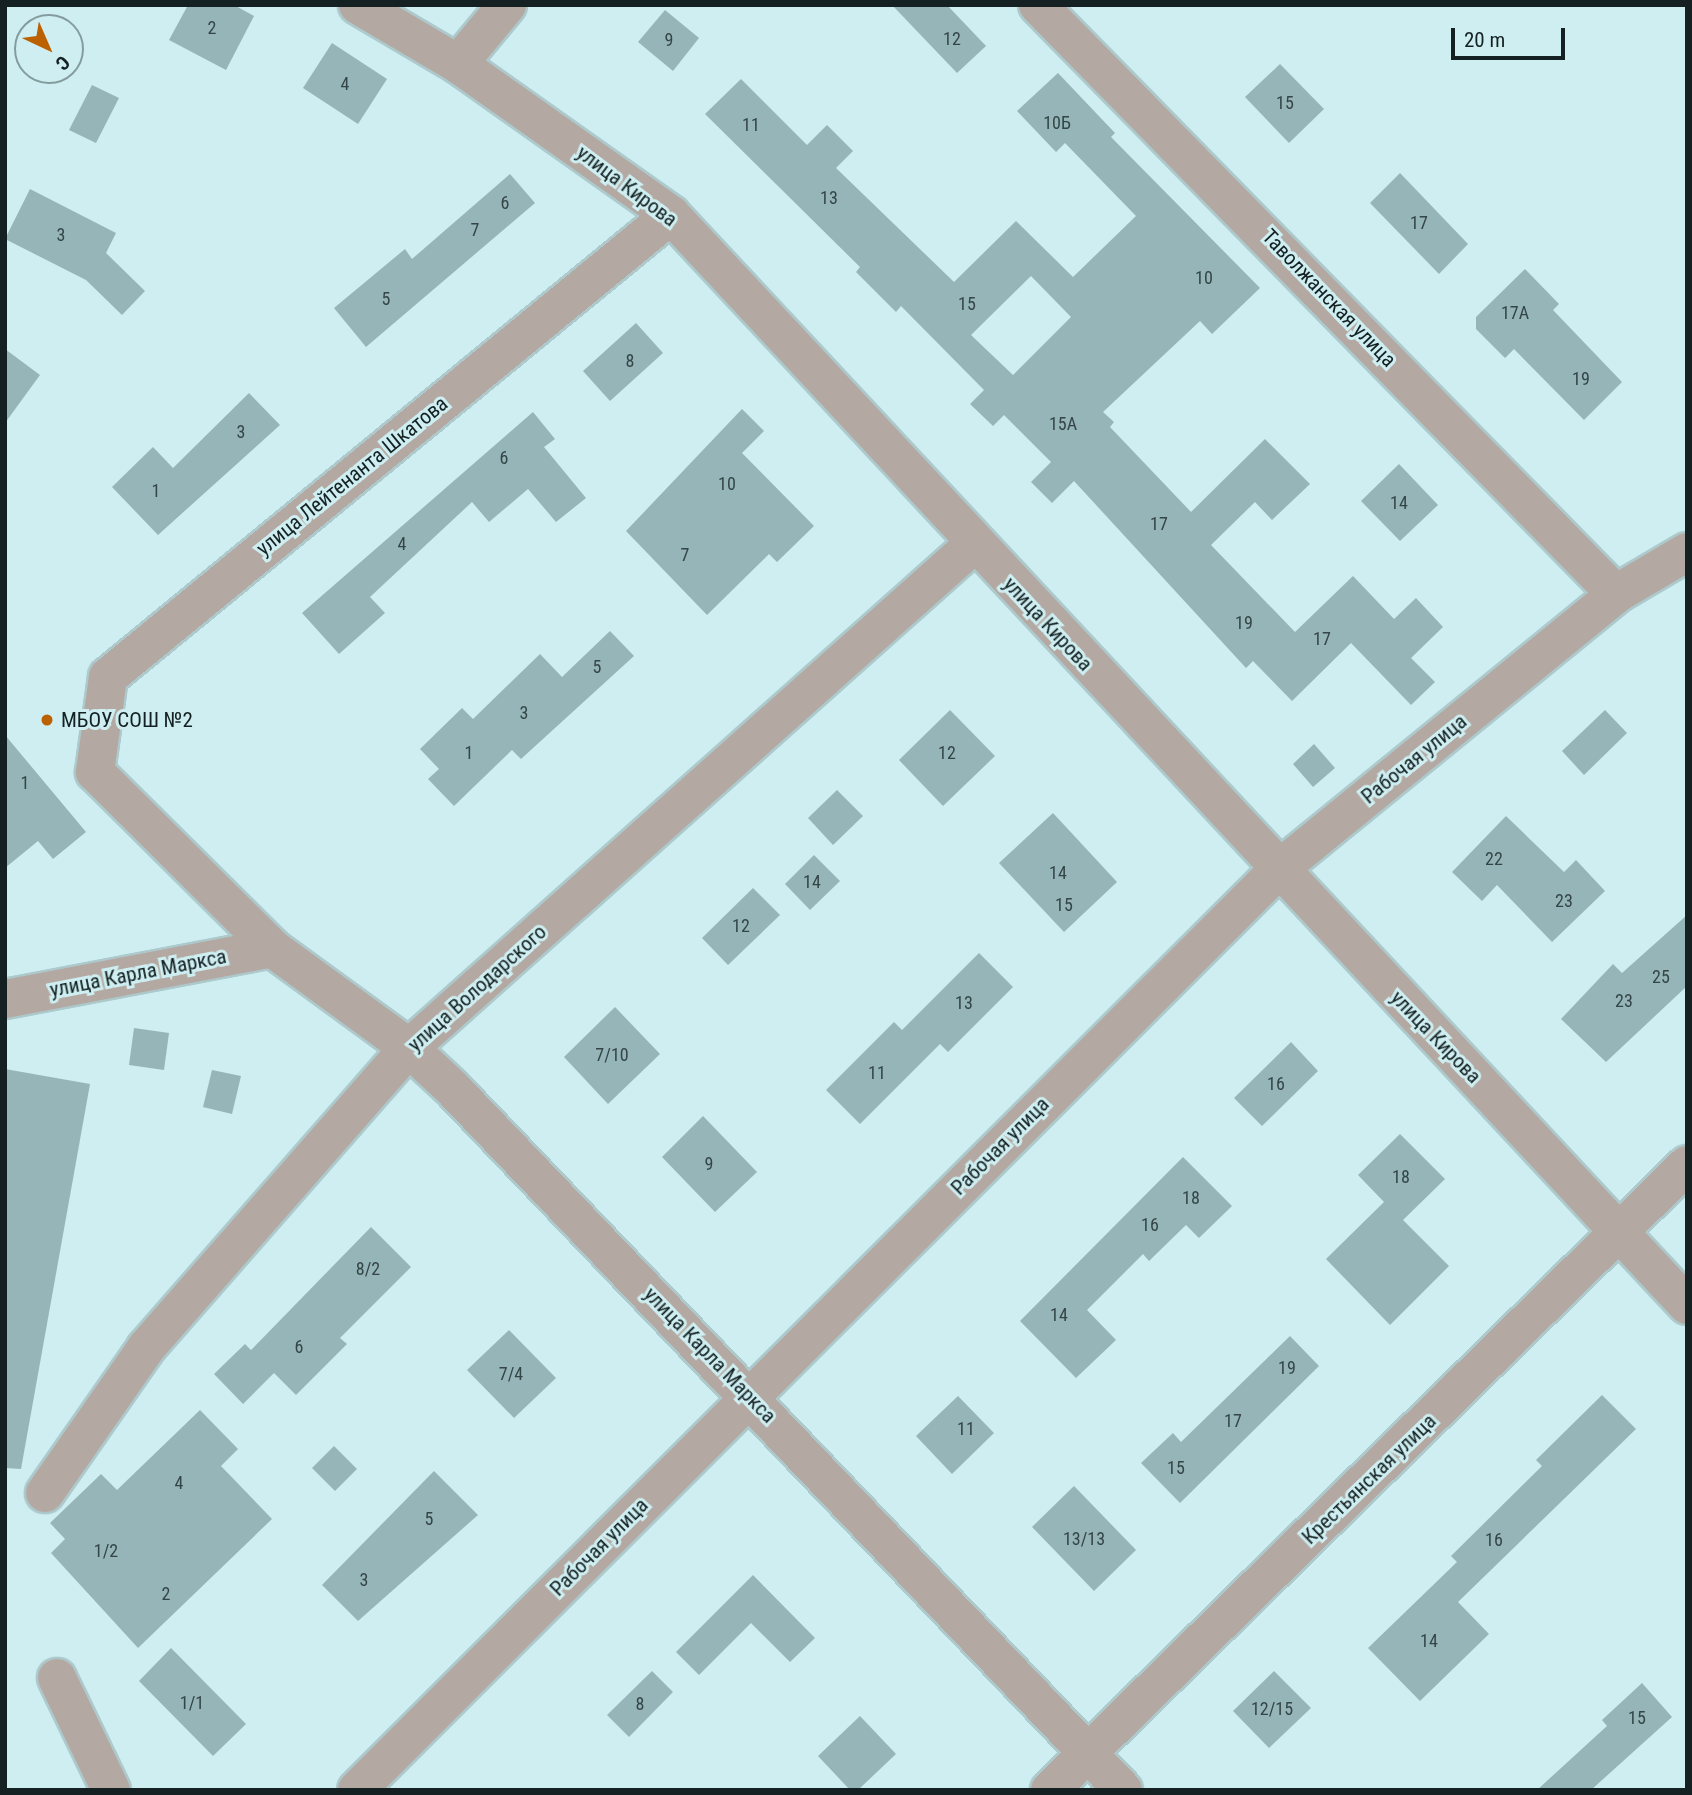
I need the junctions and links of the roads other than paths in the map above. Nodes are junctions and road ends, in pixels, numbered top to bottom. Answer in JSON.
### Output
{"nodes":[{"id":1,"x":358,"y":5,"type":"edge"},
{"id":2,"x":507,"y":5,"type":"edge"},
{"id":3,"x":1038,"y":5,"type":"edge"},
{"id":4,"x":458,"y":64,"type":"junction"},
{"id":5,"x":671,"y":215,"type":"junction"},
{"id":6,"x":974,"y":544,"type":"junction"},
{"id":7,"x":1687,"y":552,"type":"edge"},
{"id":8,"x":1616,"y":594,"type":"junction"},
{"id":9,"x":95,"y":772,"type":"joint"},
{"id":10,"x":1278,"y":870,"type":"junction"},
{"id":11,"x":272,"y":948,"type":"junction"},
{"id":12,"x":5,"y":999,"type":"edge"},
{"id":13,"x":409,"y":1048,"type":"junction"},
{"id":14,"x":1687,"y":1165,"type":"edge"},
{"id":15,"x":1622,"y":1233,"type":"junction"},
{"id":16,"x":1687,"y":1304,"type":"edge"},
{"id":17,"x":750,"y":1396,"type":"junction"},
{"id":18,"x":45,"y":1493,"type":"dead end"},
{"id":19,"x":57,"y":1678,"type":"dead end"},
{"id":20,"x":1088,"y":1752,"type":"junction"},
{"id":21,"x":111,"y":1790,"type":"edge"},
{"id":22,"x":357,"y":1790,"type":"edge"},
{"id":23,"x":1050,"y":1790,"type":"edge"},
{"id":24,"x":1123,"y":1790,"type":"edge"}],
"edges":[{"from":1,"to":4,"type":"street","name":"улица Кирова"},
{"from":2,"to":4,"type":"street"},
{"from":3,"to":8,"type":"street","name":"Таволжанская улица"},
{"from":4,"to":5,"type":"street","name":"улица Кирова"},
{"from":5,"to":6,"type":"street","name":"улица Кирова"},
{"from":5,"to":9,"type":"street","name":"улица Лейтенанта Шкатова"},
{"from":6,"to":10,"type":"street","name":"улица Кирова"},
{"from":6,"to":13,"type":"street","name":"улица Володарского"},
{"from":7,"to":8,"type":"street","name":"Рабочая улица"},
{"from":8,"to":10,"type":"street","name":"Рабочая улица"},
{"from":9,"to":11,"type":"street","name":"улица Карла Маркса"},
{"from":10,"to":15,"type":"street","name":"улица Кирова"},
{"from":10,"to":17,"type":"street","name":"Рабочая улица"},
{"from":11,"to":12,"type":"street","name":"улица Карла Маркса"},
{"from":11,"to":13,"type":"street","name":"улица Карла Маркса"},
{"from":13,"to":17,"type":"street","name":"улица Карла Маркса"},
{"from":13,"to":18,"type":"street","name":"улица Володарского"},
{"from":14,"to":15,"type":"street","name":"Крестьянская улица"},
{"from":15,"to":16,"type":"street","name":"улица Кирова"},
{"from":15,"to":20,"type":"street","name":"Крестьянская улица"},
{"from":17,"to":20,"type":"street","name":"улица Карла Маркса"},
{"from":17,"to":22,"type":"street","name":"Рабочая улица"},
{"from":19,"to":21,"type":"street"},
{"from":20,"to":23,"type":"street","name":"Крестьянская улица"},
{"from":20,"to":24,"type":"street","name":"улица Карла Маркса"}]}
